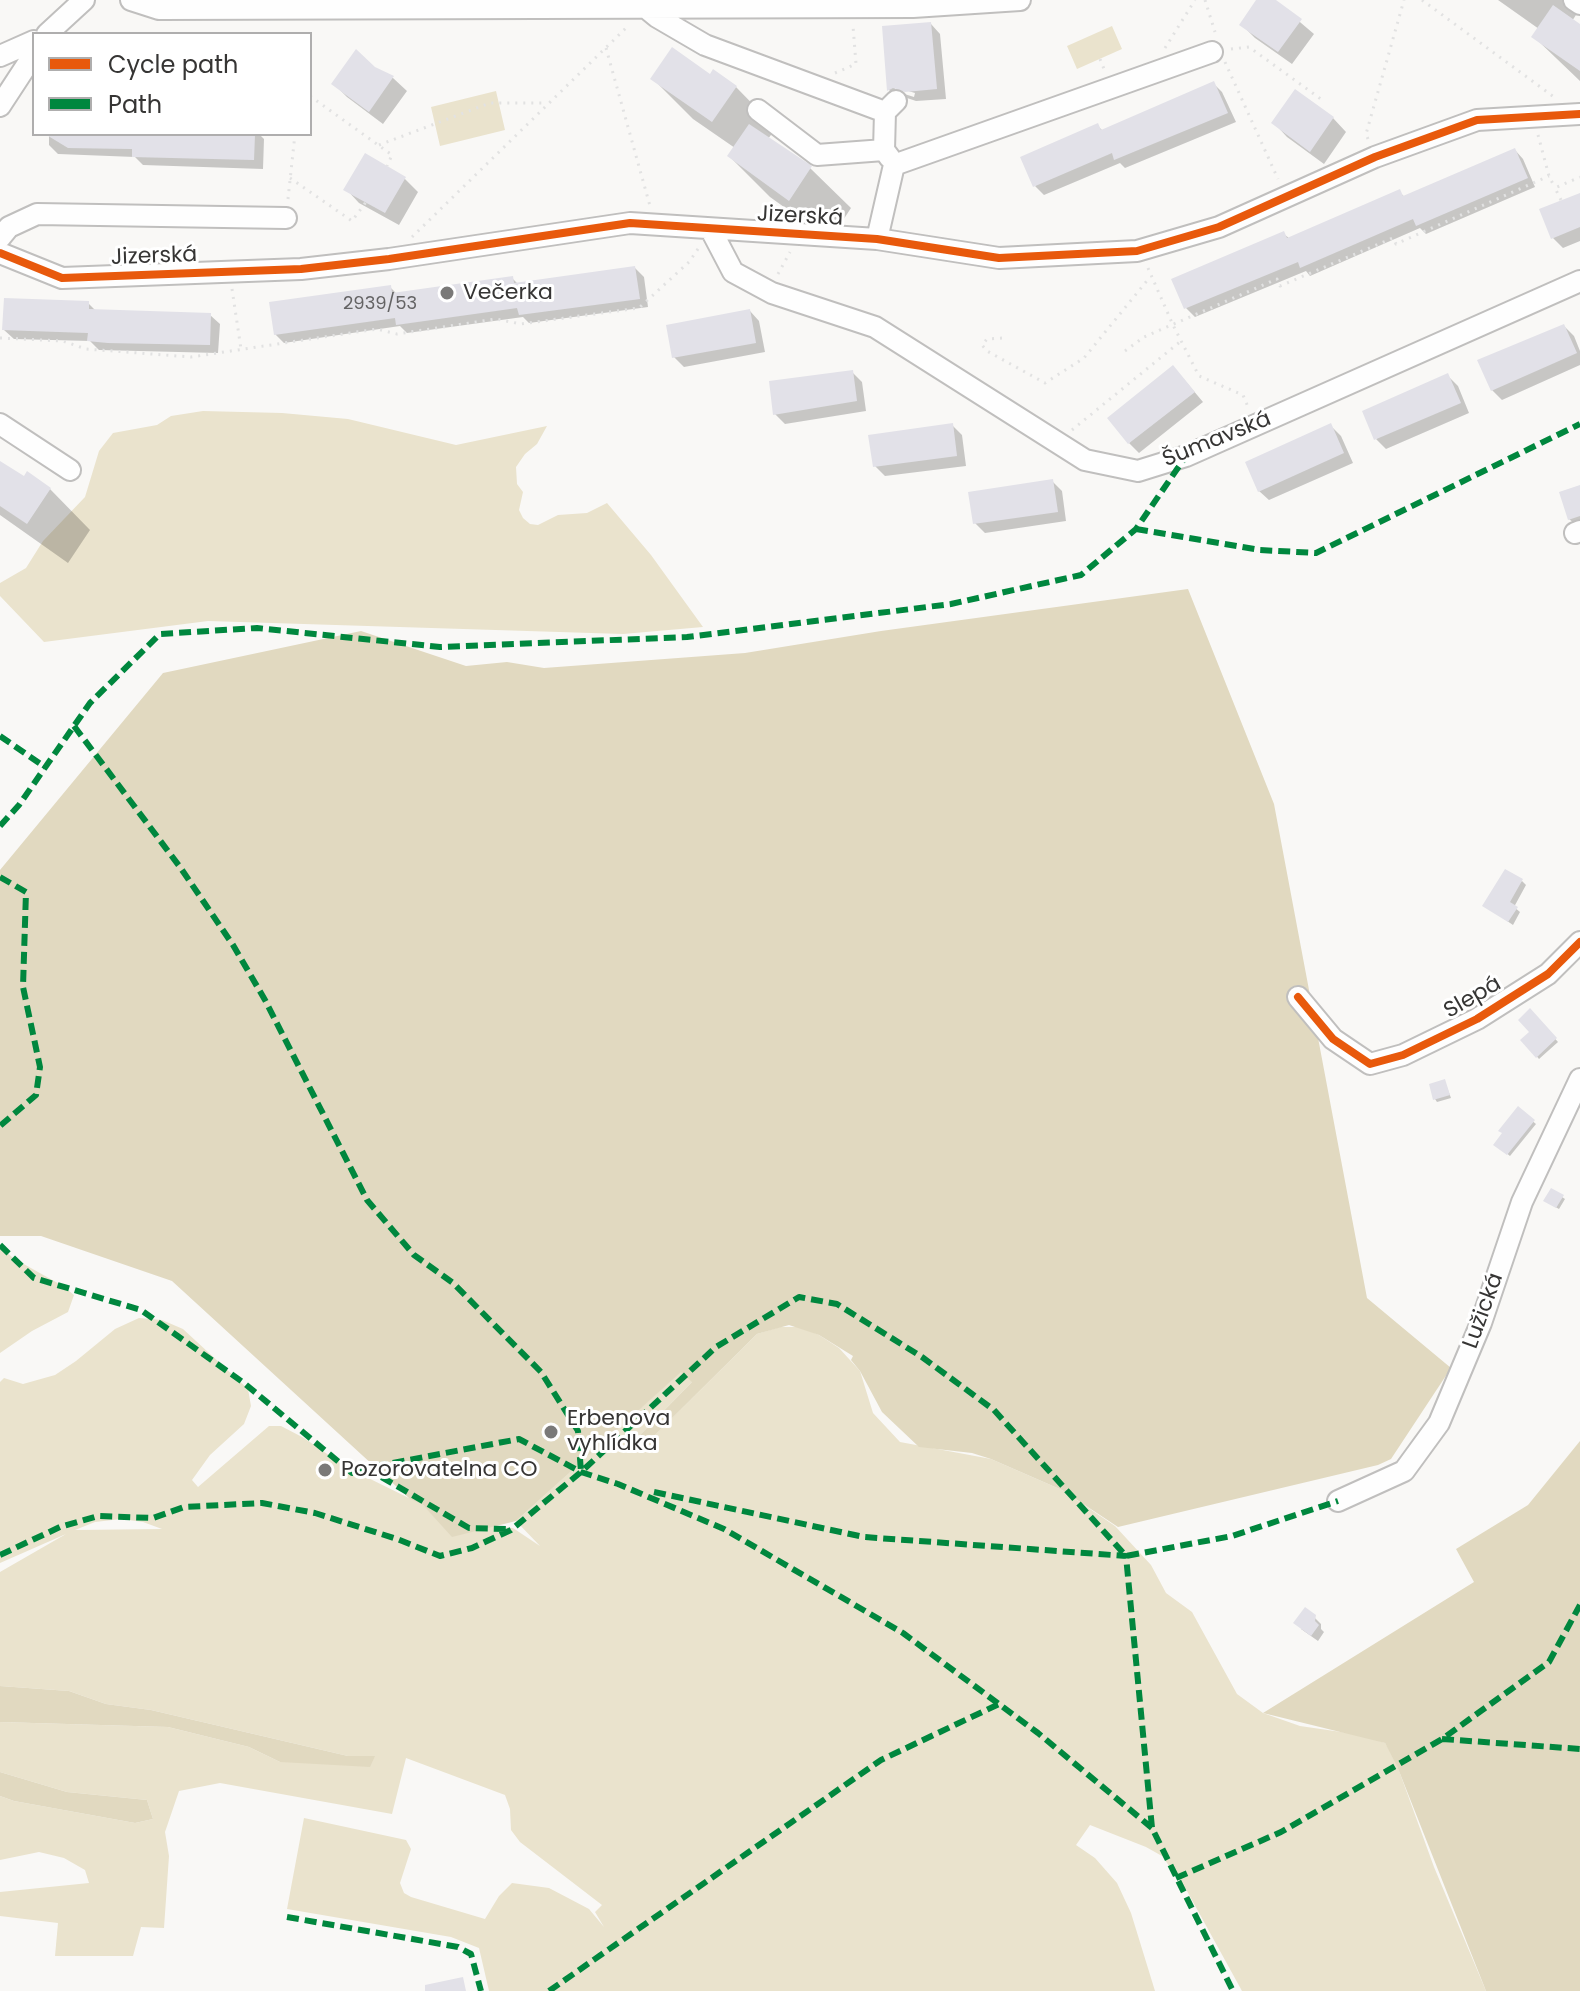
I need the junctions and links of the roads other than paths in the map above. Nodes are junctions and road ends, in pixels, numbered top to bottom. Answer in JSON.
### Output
{"nodes":[{"id":1,"x":131,"y":0,"type":"edge"},
{"id":2,"x":1020,"y":0,"type":"edge"},
{"id":3,"x":1574,"y":0,"type":"edge"},
{"id":4,"x":81,"y":1,"type":"edge"},
{"id":5,"x":1580,"y":4,"type":"edge"},
{"id":6,"x":644,"y":5,"type":"edge"},
{"id":7,"x":49,"y":32,"type":"edge"},
{"id":8,"x":32,"y":42,"type":"edge"},
{"id":9,"x":1216,"y":51,"type":"road end"},
{"id":10,"x":0,"y":56,"type":"edge"},
{"id":11,"x":32,"y":64,"type":"edge"},
{"id":12,"x":0,"y":106,"type":"edge"},
{"id":13,"x":758,"y":110,"type":"dead end"},
{"id":14,"x":1578,"y":114,"type":"edge"},
{"id":15,"x":889,"y":158,"type":"junction"},
{"id":16,"x":286,"y":218,"type":"road end"},
{"id":17,"x":711,"y":230,"type":"junction"},
{"id":18,"x":0,"y":238,"type":"edge"},
{"id":19,"x":877,"y":239,"type":"junction"},
{"id":20,"x":0,"y":253,"type":"edge"},
{"id":21,"x":1580,"y":281,"type":"edge"},
{"id":22,"x":0,"y":424,"type":"edge"},
{"id":23,"x":70,"y":470,"type":"dead end"},
{"id":24,"x":1580,"y":942,"type":"edge"},
{"id":25,"x":1298,"y":997,"type":"dead end"},
{"id":26,"x":1580,"y":1079,"type":"edge"},
{"id":27,"x":1338,"y":1501,"type":"dead end"}],
"edges":[{"from":1,"to":6,"type":"street"},
{"from":2,"to":6,"type":"street"},
{"from":3,"to":5,"type":"street"},
{"from":4,"to":7,"type":"street"},
{"from":6,"to":15,"type":"street"},
{"from":8,"to":10,"type":"street"},
{"from":9,"to":15,"type":"street"},
{"from":11,"to":12,"type":"street"},
{"from":13,"to":15,"type":"street"},
{"from":14,"to":19,"type":"street","name":"Jizerská"},
{"from":15,"to":19,"type":"street"},
{"from":16,"to":18,"type":"street"},
{"from":17,"to":19,"type":"street","name":"Jizerská"},
{"from":17,"to":20,"type":"street","name":"Jizerská"},
{"from":17,"to":21,"type":"street","name":"Šumavská"},
{"from":22,"to":23,"type":"street"},
{"from":24,"to":25,"type":"street","name":"Slepá"},
{"from":26,"to":27,"type":"street","name":"Lužická"}]}
